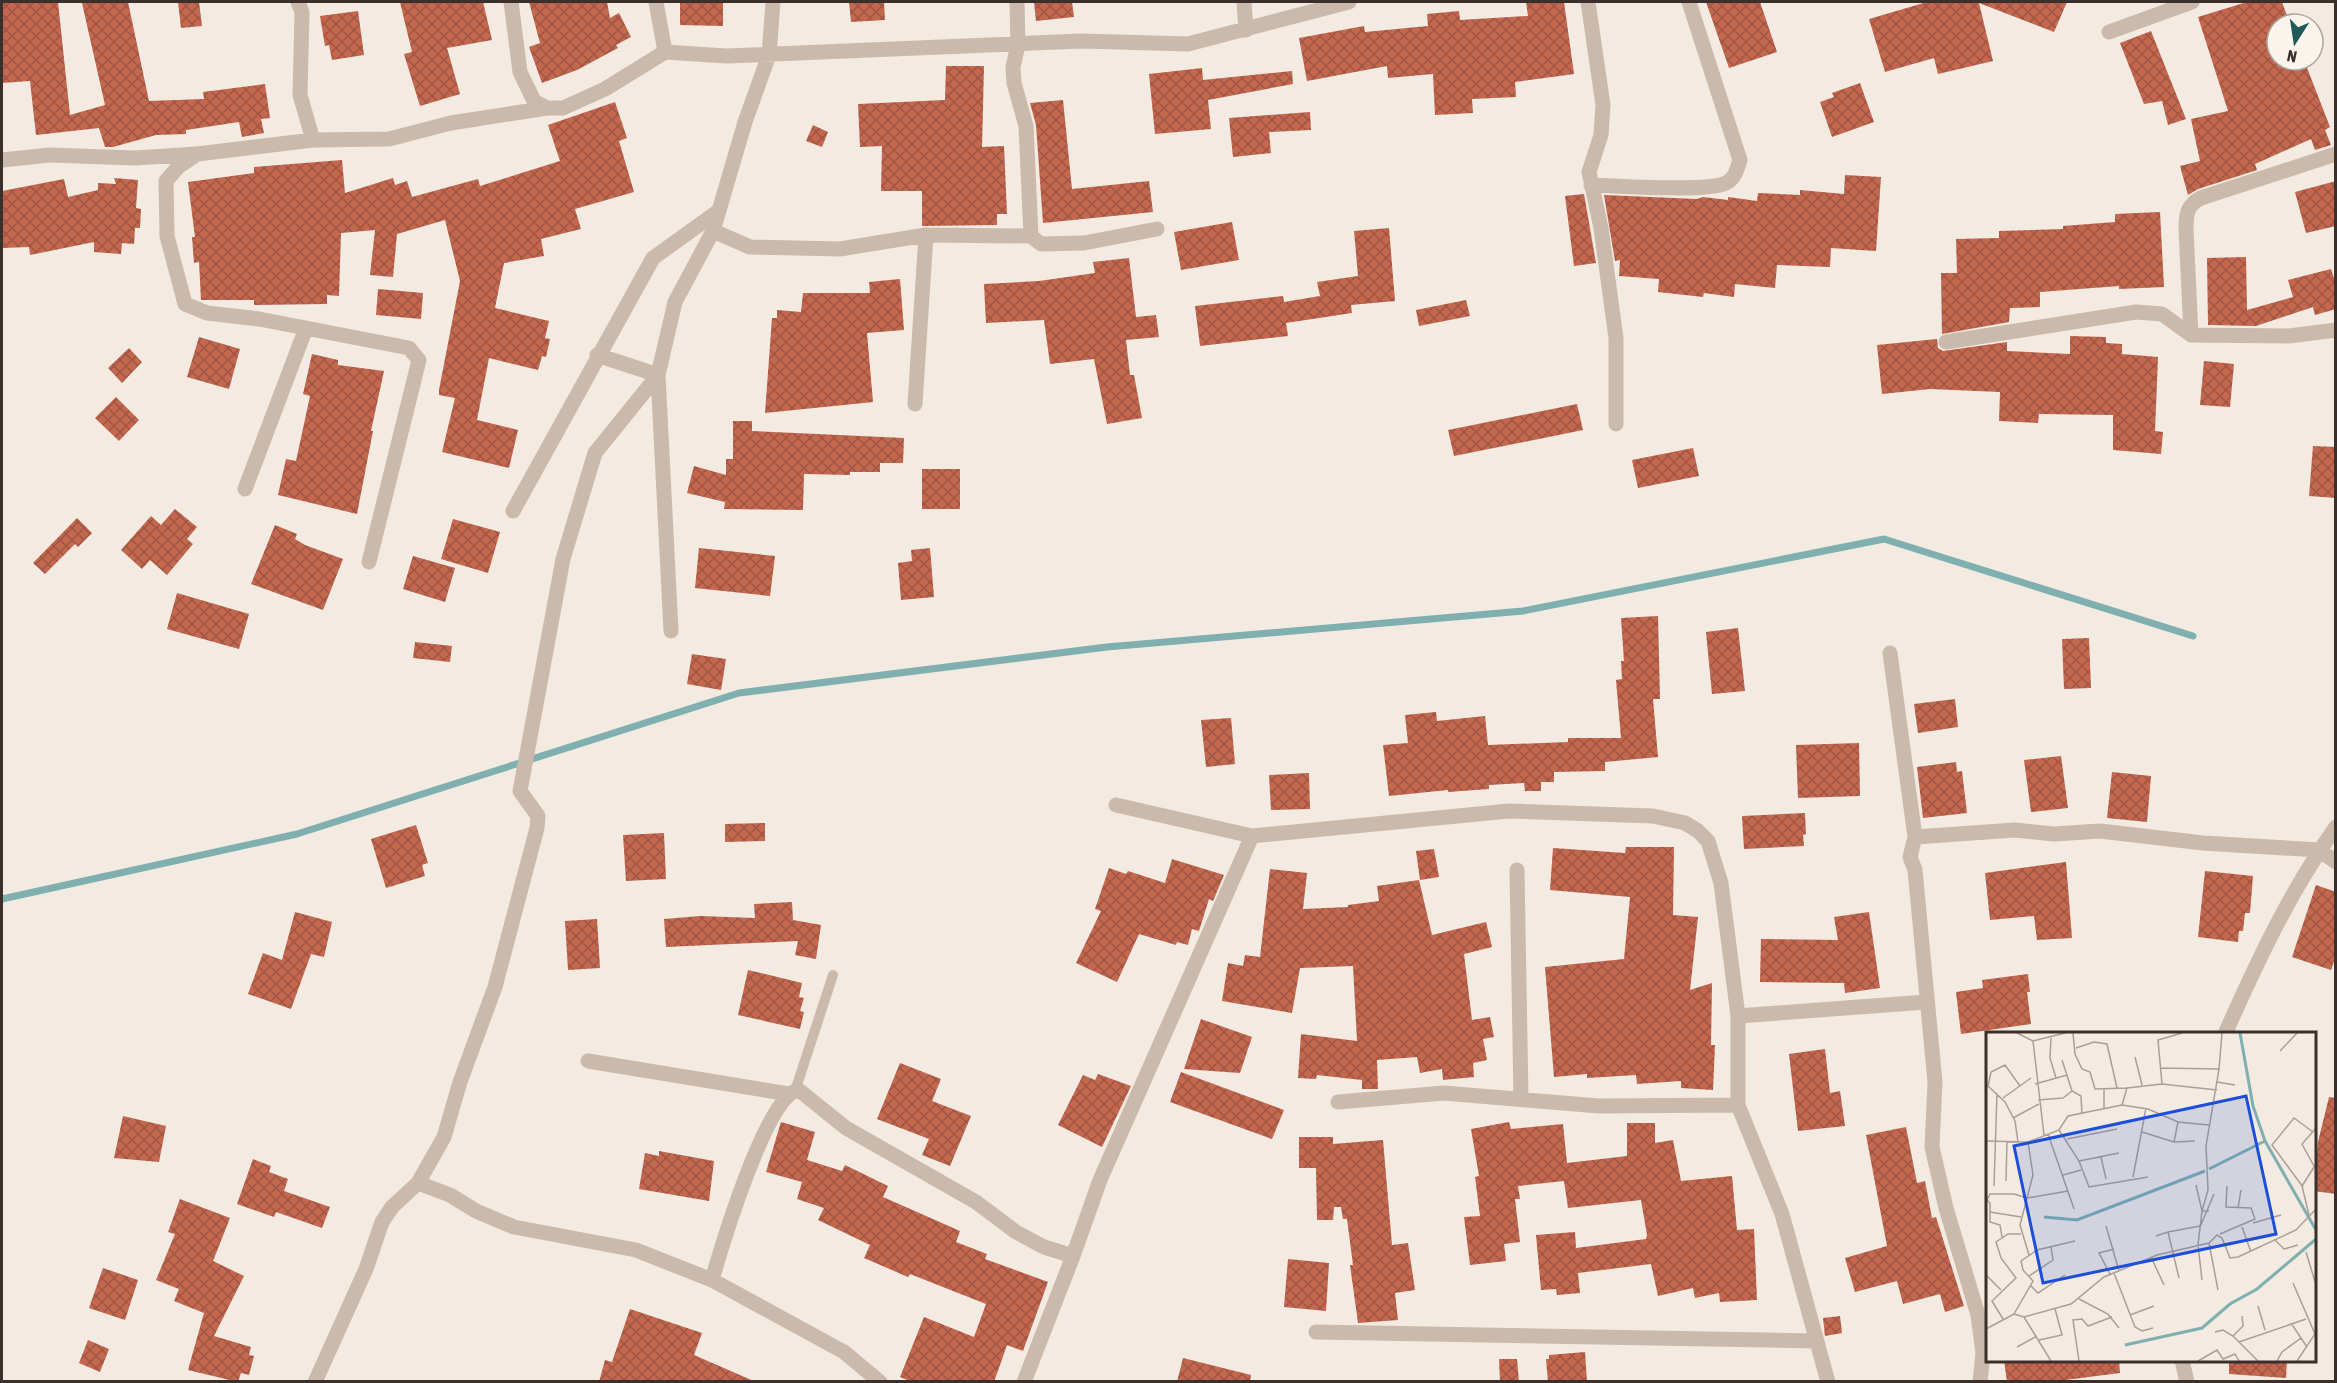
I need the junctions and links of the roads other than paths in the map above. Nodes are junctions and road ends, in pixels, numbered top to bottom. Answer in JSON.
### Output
{"nodes":[{"id":1,"x":298,"y":2,"type":"edge"},
{"id":2,"x":511,"y":2,"type":"edge"},
{"id":3,"x":656,"y":2,"type":"edge"},
{"id":4,"x":773,"y":2,"type":"edge"},
{"id":5,"x":1017,"y":2,"type":"edge"},
{"id":6,"x":1244,"y":2,"type":"edge"},
{"id":7,"x":1349,"y":2,"type":"edge"},
{"id":8,"x":1588,"y":2,"type":"edge"},
{"id":9,"x":1689,"y":2,"type":"edge"},
{"id":10,"x":2192,"y":2,"type":"edge"},
{"id":11,"x":1246,"y":30,"type":"junction"},
{"id":12,"x":2109,"y":32,"type":"dead end"},
{"id":13,"x":1018,"y":45,"type":"junction"},
{"id":14,"x":665,"y":52,"type":"junction"},
{"id":15,"x":769,"y":55,"type":"junction"},
{"id":16,"x":547,"y":108,"type":"junction"},
{"id":17,"x":313,"y":140,"type":"junction"},
{"id":18,"x":197,"y":154,"type":"junction"},
{"id":19,"x":2336,"y":154,"type":"edge"},
{"id":20,"x":2,"y":160,"type":"edge"},
{"id":21,"x":1591,"y":185,"type":"junction"},
{"id":22,"x":717,"y":212,"type":"junction"},
{"id":23,"x":1157,"y":229,"type":"dead end"},
{"id":24,"x":713,"y":231,"type":"junction"},
{"id":25,"x":926,"y":235,"type":"junction"},
{"id":26,"x":1031,"y":236,"type":"junction"},
{"id":27,"x":306,"y":328,"type":"junction"},
{"id":28,"x":2336,"y":330,"type":"edge"},
{"id":29,"x":2190,"y":335,"type":"junction"},
{"id":30,"x":1946,"y":342,"type":"dead end"},
{"id":31,"x":597,"y":355,"type":"junction"},
{"id":32,"x":658,"y":375,"type":"junction"},
{"id":33,"x":915,"y":404,"type":"dead end"},
{"id":34,"x":1616,"y":423,"type":"dead end"},
{"id":35,"x":245,"y":489,"type":"dead end"},
{"id":36,"x":513,"y":511,"type":"dead end"},
{"id":37,"x":369,"y":562,"type":"dead end"},
{"id":38,"x":671,"y":631,"type":"dead end"},
{"id":39,"x":1890,"y":653,"type":"dead end"},
{"id":40,"x":1116,"y":805,"type":"dead end"},
{"id":41,"x":2336,"y":826,"type":"edge"},
{"id":42,"x":1252,"y":836,"type":"junction"},
{"id":43,"x":1915,"y":837,"type":"junction"},
{"id":44,"x":2319,"y":850,"type":"junction"},
{"id":45,"x":2336,"y":862,"type":"edge"},
{"id":46,"x":1517,"y":870,"type":"dead end"},
{"id":47,"x":833,"y":975,"type":"dead end"},
{"id":48,"x":1926,"y":1002,"type":"junction"},
{"id":49,"x":1738,"y":1016,"type":"junction"},
{"id":50,"x":2225,"y":1032,"type":"edge"},
{"id":51,"x":588,"y":1062,"type":"dead end"},
{"id":52,"x":792,"y":1092,"type":"junction"},
{"id":53,"x":1521,"y":1099,"type":"junction"},
{"id":54,"x":1338,"y":1102,"type":"dead end"},
{"id":55,"x":1738,"y":1105,"type":"junction"},
{"id":56,"x":418,"y":1183,"type":"junction"},
{"id":57,"x":1073,"y":1256,"type":"junction"},
{"id":58,"x":712,"y":1280,"type":"junction"},
{"id":59,"x":1316,"y":1332,"type":"dead end"},
{"id":60,"x":1816,"y":1341,"type":"junction"},
{"id":61,"x":2182,"y":1362,"type":"edge"},
{"id":62,"x":315,"y":1382,"type":"edge"},
{"id":63,"x":880,"y":1382,"type":"edge"},
{"id":64,"x":1024,"y":1382,"type":"edge"},
{"id":65,"x":1828,"y":1382,"type":"edge"},
{"id":66,"x":1980,"y":1382,"type":"edge"},
{"id":67,"x":2187,"y":1382,"type":"edge"}],
"edges":[{"from":1,"to":17,"type":"street"},
{"from":2,"to":16,"type":"street"},
{"from":3,"to":14,"type":"street"},
{"from":4,"to":15,"type":"street"},
{"from":5,"to":13,"type":"street"},
{"from":6,"to":11,"type":"street"},
{"from":7,"to":11,"type":"street"},
{"from":8,"to":21,"type":"street"},
{"from":9,"to":21,"type":"street"},
{"from":10,"to":12,"type":"street"},
{"from":11,"to":13,"type":"street"},
{"from":13,"to":15,"type":"street"},
{"from":13,"to":26,"type":"street"},
{"from":14,"to":15,"type":"street"},
{"from":14,"to":16,"type":"street"},
{"from":15,"to":22,"type":"street"},
{"from":16,"to":17,"type":"street"},
{"from":17,"to":18,"type":"street"},
{"from":18,"to":20,"type":"street"},
{"from":18,"to":27,"type":"street"},
{"from":19,"to":29,"type":"street"},
{"from":21,"to":34,"type":"street"},
{"from":22,"to":24,"type":"street"},
{"from":22,"to":31,"type":"street"},
{"from":23,"to":26,"type":"street"},
{"from":24,"to":25,"type":"street"},
{"from":24,"to":32,"type":"street"},
{"from":25,"to":26,"type":"street"},
{"from":25,"to":33,"type":"street"},
{"from":27,"to":35,"type":"street"},
{"from":27,"to":37,"type":"street"},
{"from":28,"to":29,"type":"street"},
{"from":29,"to":30,"type":"street"},
{"from":31,"to":32,"type":"street"},
{"from":31,"to":36,"type":"street"},
{"from":32,"to":38,"type":"street"},
{"from":32,"to":56,"type":"street"},
{"from":39,"to":43,"type":"street"},
{"from":40,"to":42,"type":"street"},
{"from":41,"to":44,"type":"street"},
{"from":42,"to":49,"type":"street"},
{"from":42,"to":57,"type":"street"},
{"from":43,"to":44,"type":"street"},
{"from":43,"to":48,"type":"street"},
{"from":44,"to":45,"type":"street"},
{"from":44,"to":50,"type":"street"},
{"from":46,"to":53,"type":"street"},
{"from":47,"to":52,"type":"lane"},
{"from":48,"to":49,"type":"street"},
{"from":48,"to":66,"type":"street"},
{"from":49,"to":55,"type":"street"},
{"from":51,"to":52,"type":"street"},
{"from":52,"to":57,"type":"street"},
{"from":52,"to":58,"type":"street"},
{"from":53,"to":54,"type":"street"},
{"from":53,"to":55,"type":"street"},
{"from":55,"to":60,"type":"street"},
{"from":56,"to":58,"type":"street"},
{"from":56,"to":62,"type":"street"},
{"from":57,"to":64,"type":"street"},
{"from":58,"to":63,"type":"street"},
{"from":59,"to":60,"type":"street"},
{"from":60,"to":65,"type":"street"},
{"from":61,"to":67,"type":"street"}]}
